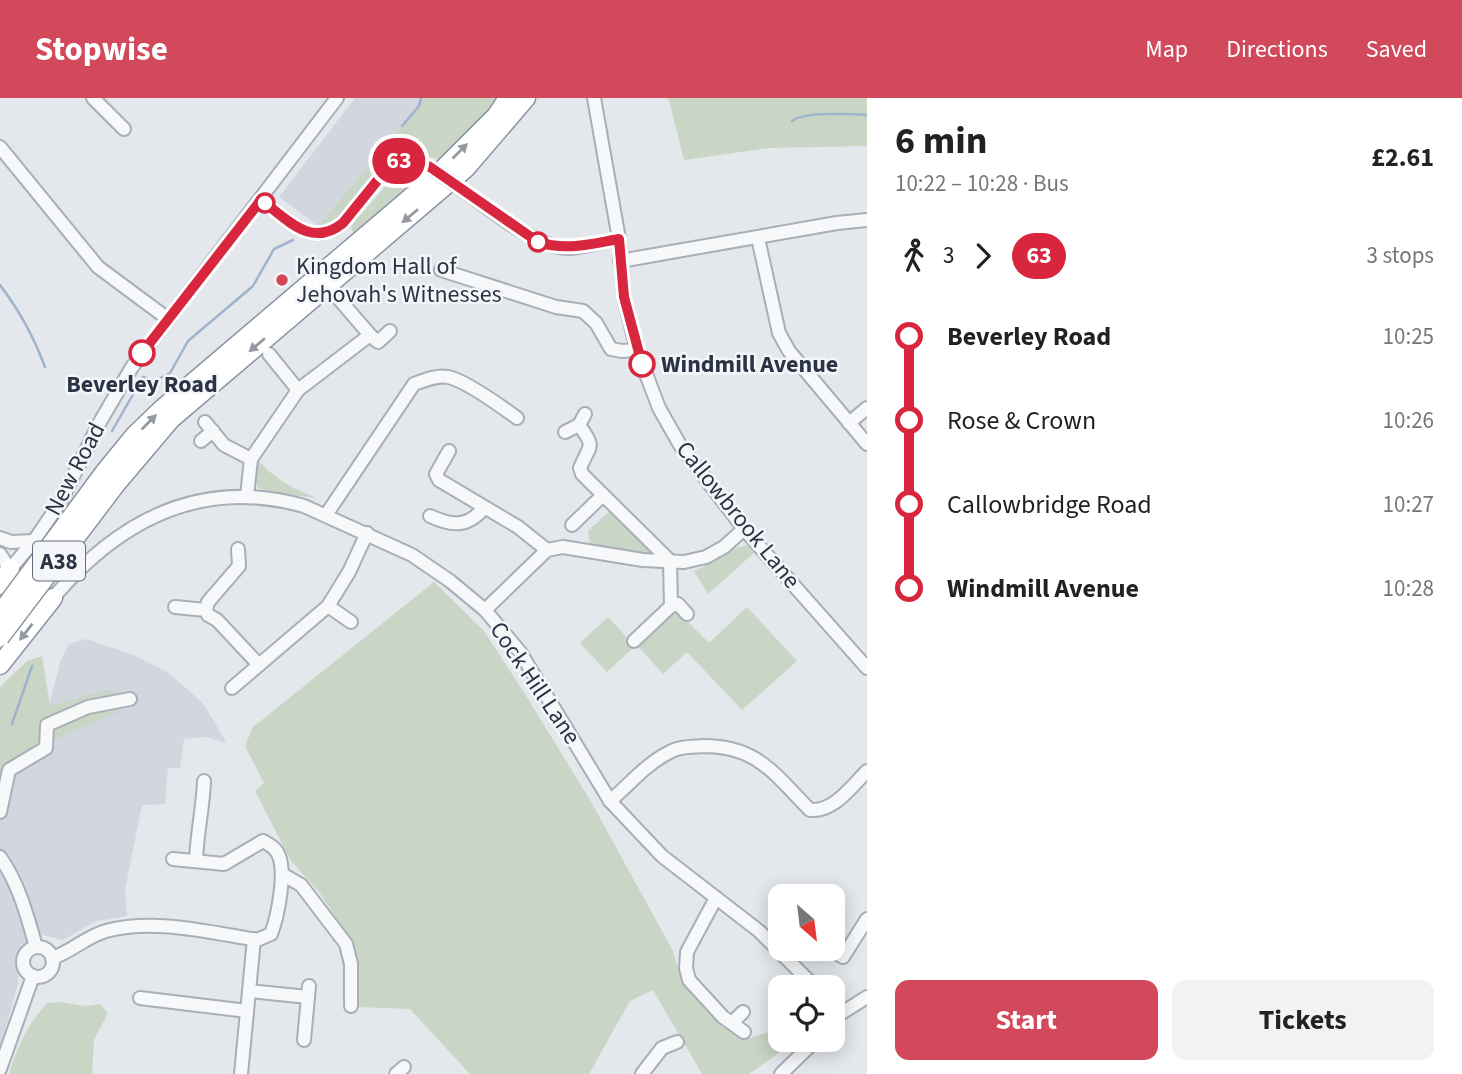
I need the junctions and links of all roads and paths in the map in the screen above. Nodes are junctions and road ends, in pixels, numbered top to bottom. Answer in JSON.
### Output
{"nodes":[{"id":1,"x":93,"y":98,"type":"edge"},
{"id":2,"x":337,"y":98,"type":"edge"},
{"id":3,"x":594,"y":98,"type":"edge"},
{"id":4,"x":521,"y":99,"type":"edge"},
{"id":5,"x":124,"y":129,"type":"dead end"},
{"id":6,"x":0,"y":147,"type":"edge"},
{"id":7,"x":261,"y":200,"type":"junction"},
{"id":8,"x":867,"y":220,"type":"edge"},
{"id":9,"x":758,"y":238,"type":"junction"},
{"id":10,"x":619,"y":239,"type":"junction"},
{"id":11,"x":620,"y":261,"type":"junction"},
{"id":12,"x":441,"y":270,"type":"dead end"},
{"id":13,"x":339,"y":299,"type":"dead end"},
{"id":14,"x":168,"y":319,"type":"junction"},
{"id":15,"x":390,"y":331,"type":"dead end"},
{"id":16,"x":370,"y":335,"type":"junction"},
{"id":17,"x":637,"y":350,"type":"junction"},
{"id":18,"x":269,"y":354,"type":"dead end"},
{"id":19,"x":283,"y":371,"type":"junction"},
{"id":20,"x":272,"y":380,"type":"dead end"},
{"id":21,"x":298,"y":390,"type":"junction"},
{"id":22,"x":867,"y":408,"type":"edge"},
{"id":23,"x":517,"y":418,"type":"dead end"},
{"id":24,"x":849,"y":423,"type":"junction"},
{"id":25,"x":565,"y":432,"type":"dead end"},
{"id":26,"x":201,"y":441,"type":"dead end"},
{"id":27,"x":867,"y":444,"type":"edge"},
{"id":28,"x":449,"y":451,"type":"dead end"},
{"id":29,"x":251,"y":459,"type":"junction"},
{"id":30,"x":110,"y":479,"type":"junction"},
{"id":31,"x":603,"y":495,"type":"junction"},
{"id":32,"x":247,"y":496,"type":"junction"},
{"id":33,"x":484,"y":509,"type":"junction"},
{"id":34,"x":326,"y":514,"type":"junction"},
{"id":35,"x":583,"y":515,"type":"junction"},
{"id":36,"x":430,"y":516,"type":"dead end"},
{"id":37,"x":593,"y":524,"type":"dead end"},
{"id":38,"x":572,"y":525,"type":"dead end"},
{"id":39,"x":744,"y":528,"type":"junction"},
{"id":40,"x":367,"y":533,"type":"junction"},
{"id":41,"x":0,"y":538,"type":"edge"},
{"id":42,"x":34,"y":541,"type":"junction"},
{"id":43,"x":238,"y":549,"type":"dead end"},
{"id":44,"x":547,"y":550,"type":"junction"},
{"id":45,"x":5,"y":561,"type":"edge"},
{"id":46,"x":670,"y":561,"type":"junction"},
{"id":47,"x":0,"y":585,"type":"edge"},
{"id":48,"x":53,"y":598,"type":"junction"},
{"id":49,"x":328,"y":606,"type":"junction"},
{"id":50,"x":671,"y":606,"type":"junction"},
{"id":51,"x":175,"y":607,"type":"dead end"},
{"id":52,"x":206,"y":610,"type":"junction"},
{"id":53,"x":485,"y":610,"type":"junction"},
{"id":54,"x":0,"y":614,"type":"edge"},
{"id":55,"x":687,"y":614,"type":"dead end"},
{"id":56,"x":351,"y":622,"type":"dead end"},
{"id":57,"x":0,"y":637,"type":"edge"},
{"id":58,"x":634,"y":641,"type":"dead end"},
{"id":59,"x":0,"y":665,"type":"edge"},
{"id":60,"x":259,"y":665,"type":"junction"},
{"id":61,"x":867,"y":668,"type":"edge"},
{"id":62,"x":232,"y":688,"type":"dead end"},
{"id":63,"x":130,"y":699,"type":"dead end"},
{"id":64,"x":5,"y":766,"type":"edge"},
{"id":65,"x":867,"y":771,"type":"edge"},
{"id":66,"x":204,"y":781,"type":"dead end"},
{"id":67,"x":610,"y":801,"type":"junction"},
{"id":68,"x":0,"y":811,"type":"edge"},
{"id":69,"x":0,"y":857,"type":"edge"},
{"id":70,"x":173,"y":859,"type":"dead end"},
{"id":71,"x":196,"y":860,"type":"junction"},
{"id":72,"x":282,"y":874,"type":"junction"},
{"id":73,"x":716,"y":898,"type":"junction"},
{"id":74,"x":867,"y":919,"type":"edge"},
{"id":75,"x":254,"y":939,"type":"junction"},
{"id":76,"x":36,"y":947,"type":"junction"},
{"id":77,"x":845,"y":955,"type":"edge"},
{"id":78,"x":52,"y":958,"type":"junction"},
{"id":79,"x":803,"y":975,"type":"edge"},
{"id":80,"x":33,"y":976,"type":"junction"},
{"id":81,"x":249,"y":991,"type":"junction"},
{"id":82,"x":867,"y":997,"type":"edge"},
{"id":83,"x":140,"y":998,"type":"dead end"},
{"id":84,"x":351,"y":1006,"type":"dead end"},
{"id":85,"x":845,"y":1009,"type":"edge"},
{"id":86,"x":247,"y":1011,"type":"junction"},
{"id":87,"x":743,"y":1012,"type":"dead end"},
{"id":88,"x":732,"y":1023,"type":"junction"},
{"id":89,"x":744,"y":1032,"type":"dead end"},
{"id":90,"x":304,"y":1040,"type":"dead end"},
{"id":91,"x":677,"y":1042,"type":"dead end"},
{"id":92,"x":804,"y":1052,"type":"edge"},
{"id":93,"x":0,"y":1069,"type":"edge"},
{"id":94,"x":241,"y":1074,"type":"edge"},
{"id":95,"x":642,"y":1074,"type":"edge"},
{"id":96,"x":781,"y":1074,"type":"edge"}],
"edges":[{"from":1,"to":5,"type":"street"},
{"from":2,"to":7,"type":"street","name":"New Road"},
{"from":3,"to":10,"type":"street","name":"Callowbrook Lane"},
{"from":4,"to":30,"type":"highway","number":"A38"},
{"from":6,"to":14,"type":"street"},
{"from":7,"to":10,"type":"street","bridge":true},
{"from":7,"to":14,"type":"street","name":"New Road"},
{"from":8,"to":9,"type":"street"},
{"from":9,"to":11,"type":"street"},
{"from":9,"to":24,"type":"street"},
{"from":10,"to":11,"type":"street","name":"Callowbrook Lane"},
{"from":11,"to":17,"type":"street","name":"Callowbrook Lane"},
{"from":12,"to":17,"type":"street"},
{"from":13,"to":16,"type":"street"},
{"from":14,"to":42,"type":"street","name":"New Road"},
{"from":15,"to":16,"type":"street"},
{"from":16,"to":21,"type":"street"},
{"from":17,"to":39,"type":"street","name":"Callowbrook Lane"},
{"from":18,"to":19,"type":"street"},
{"from":19,"to":20,"type":"street"},
{"from":19,"to":21,"type":"street"},
{"from":21,"to":29,"type":"street"},
{"from":22,"to":24,"type":"street"},
{"from":23,"to":34,"type":"street"},
{"from":24,"to":27,"type":"street"},
{"from":25,"to":31,"type":"street"},
{"from":26,"to":29,"type":"street"},
{"from":28,"to":33,"type":"street"},
{"from":29,"to":32,"type":"street"},
{"from":30,"to":54,"type":"highway","number":"A38","bridge":true},
{"from":30,"to":57,"type":"highway","number":"A38","bridge":true},
{"from":31,"to":35,"type":"street"},
{"from":31,"to":46,"type":"street"},
{"from":32,"to":34,"type":"street","name":"Cock Hill Lane"},
{"from":32,"to":48,"type":"street","name":"Cock Hill Lane"},
{"from":33,"to":36,"type":"street"},
{"from":33,"to":44,"type":"street"},
{"from":34,"to":40,"type":"street","name":"Cock Hill Lane"},
{"from":35,"to":37,"type":"street"},
{"from":35,"to":38,"type":"street"},
{"from":39,"to":46,"type":"street"},
{"from":39,"to":61,"type":"street","name":"Callowbrook Lane"},
{"from":40,"to":49,"type":"street"},
{"from":40,"to":53,"type":"street","name":"Cock Hill Lane"},
{"from":41,"to":42,"type":"street"},
{"from":42,"to":45,"type":"street","name":"New Road"},
{"from":43,"to":52,"type":"street"},
{"from":44,"to":46,"type":"street"},
{"from":44,"to":53,"type":"street"},
{"from":45,"to":47,"type":"highway"},
{"from":45,"to":48,"type":"street"},
{"from":46,"to":50,"type":"street"},
{"from":48,"to":59,"type":"highway","one_way":true},
{"from":49,"to":56,"type":"street"},
{"from":49,"to":60,"type":"street"},
{"from":50,"to":55,"type":"street"},
{"from":50,"to":58,"type":"street"},
{"from":51,"to":52,"type":"street"},
{"from":52,"to":60,"type":"street"},
{"from":53,"to":67,"type":"street","name":"Cock Hill Lane"},
{"from":60,"to":62,"type":"street"},
{"from":63,"to":64,"type":"street"},
{"from":64,"to":68,"type":"street"},
{"from":65,"to":67,"type":"street"},
{"from":66,"to":71,"type":"street"},
{"from":67,"to":73,"type":"street","name":"Cock Hill Lane"},
{"from":69,"to":76,"type":"street"},
{"from":70,"to":71,"type":"street"},
{"from":71,"to":72,"type":"street"},
{"from":72,"to":75,"type":"street"},
{"from":72,"to":84,"type":"street"},
{"from":73,"to":79,"type":"street","name":"Cock Hill Lane"},
{"from":73,"to":88,"type":"street"},
{"from":74,"to":77,"type":"street"},
{"from":75,"to":78,"type":"street"},
{"from":75,"to":81,"type":"street"},
{"from":76,"to":78,"type":"street"},
{"from":76,"to":80,"type":"street"},
{"from":78,"to":80,"type":"street"},
{"from":80,"to":93,"type":"street"},
{"from":81,"to":86,"type":"street"},
{"from":81,"to":90,"type":"street"},
{"from":82,"to":85,"type":"street"},
{"from":83,"to":86,"type":"street"},
{"from":86,"to":94,"type":"street"},
{"from":87,"to":88,"type":"street"},
{"from":88,"to":89,"type":"street"},
{"from":91,"to":95,"type":"street"},
{"from":92,"to":96,"type":"street"}]}
